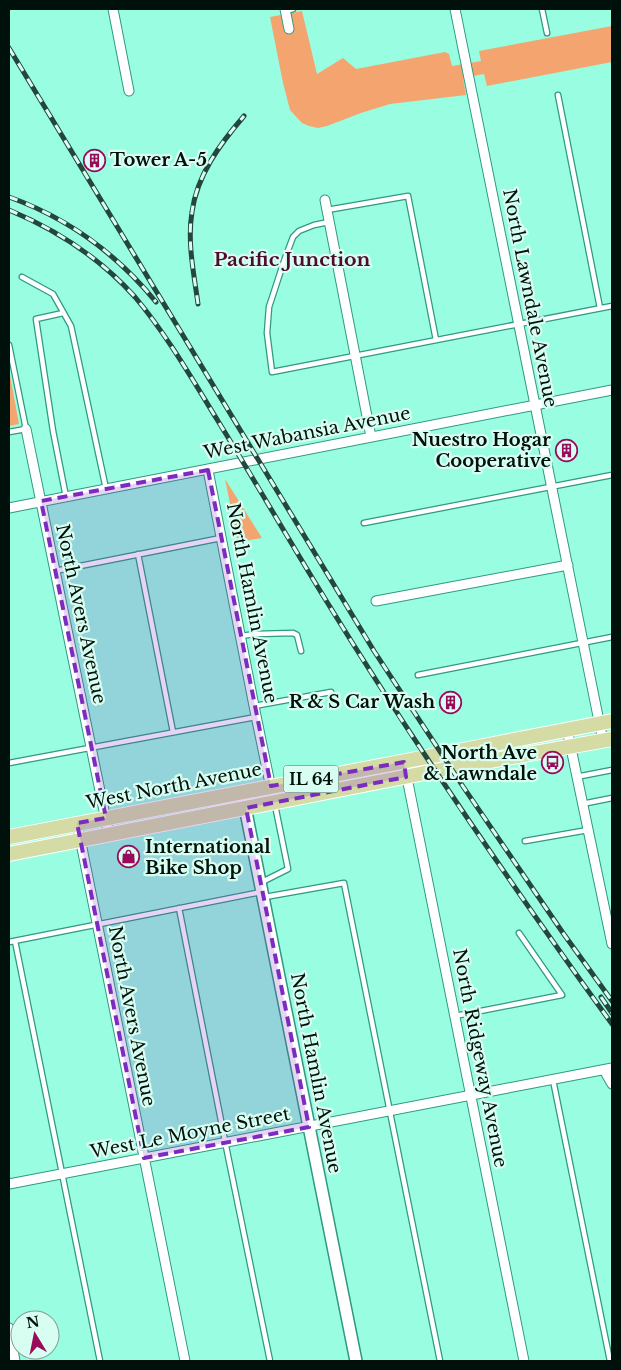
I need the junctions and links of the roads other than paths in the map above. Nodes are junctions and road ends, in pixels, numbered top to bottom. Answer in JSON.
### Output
{"nodes":[{"id":1,"x":113,"y":9,"type":"edge"},
{"id":2,"x":288,"y":9,"type":"edge"},
{"id":3,"x":456,"y":9,"type":"edge"},
{"id":4,"x":542,"y":9,"type":"edge"},
{"id":5,"x":289,"y":30,"type":"dead end"},
{"id":6,"x":547,"y":33,"type":"dead end"},
{"id":7,"x":129,"y":92,"type":"dead end"},
{"id":8,"x":558,"y":96,"type":"dead end"},
{"id":9,"x":325,"y":200,"type":"dead end"},
{"id":10,"x":327,"y":210,"type":"junction"},
{"id":11,"x":329,"y":222,"type":"junction"},
{"id":12,"x":22,"y":277,"type":"dead end"},
{"id":13,"x":612,"y":306,"type":"edge"},
{"id":14,"x":600,"y":308,"type":"junction"},
{"id":15,"x":64,"y":313,"type":"junction"},
{"id":16,"x":519,"y":324,"type":"junction"},
{"id":17,"x":436,"y":340,"type":"junction"},
{"id":18,"x":9,"y":345,"type":"edge"},
{"id":19,"x":355,"y":356,"type":"junction"},
{"id":20,"x":612,"y":390,"type":"edge"},
{"id":21,"x":536,"y":405,"type":"junction"},
{"id":22,"x":26,"y":429,"type":"junction"},
{"id":23,"x":9,"y":432,"type":"edge"},
{"id":24,"x":371,"y":437,"type":"junction"},
{"id":25,"x":208,"y":470,"type":"junction"},
{"id":26,"x":612,"y":475,"type":"edge"},
{"id":27,"x":552,"y":486,"type":"junction"},
{"id":28,"x":106,"y":489,"type":"junction"},
{"id":29,"x":66,"y":497,"type":"junction"},
{"id":30,"x":41,"y":502,"type":"junction"},
{"id":31,"x":9,"y":508,"type":"edge"},
{"id":32,"x":364,"y":523,"type":"dead end"},
{"id":33,"x":221,"y":538,"type":"junction"},
{"id":34,"x":138,"y":554,"type":"junction"},
{"id":35,"x":568,"y":565,"type":"junction"},
{"id":36,"x":55,"y":571,"type":"junction"},
{"id":37,"x":376,"y":600,"type":"dead end"},
{"id":38,"x":240,"y":636,"type":"junction"},
{"id":39,"x":612,"y":637,"type":"edge"},
{"id":40,"x":583,"y":642,"type":"junction"},
{"id":41,"x":300,"y":651,"type":"dead end"},
{"id":42,"x":418,"y":675,"type":"dead end"},
{"id":43,"x":331,"y":692,"type":"dead end"},
{"id":44,"x":254,"y":706,"type":"junction"},
{"id":45,"x":256,"y":717,"type":"junction"},
{"id":46,"x":606,"y":722,"type":"edge"},
{"id":47,"x":567,"y":730,"type":"junction"},
{"id":48,"x":173,"y":732,"type":"junction"},
{"id":49,"x":607,"y":740,"type":"edge"},
{"id":50,"x":92,"y":747,"type":"junction"},
{"id":51,"x":570,"y":747,"type":"junction"},
{"id":52,"x":404,"y":762,"type":"junction"},
{"id":53,"x":9,"y":763,"type":"edge"},
{"id":54,"x":612,"y":770,"type":"edge"},
{"id":55,"x":406,"y":777,"type":"junction"},
{"id":56,"x":576,"y":777,"type":"junction"},
{"id":57,"x":271,"y":786,"type":"junction"},
{"id":58,"x":242,"y":792,"type":"junction"},
{"id":59,"x":612,"y":798,"type":"edge"},
{"id":60,"x":274,"y":802,"type":"junction"},
{"id":61,"x":582,"y":804,"type":"junction"},
{"id":62,"x":246,"y":808,"type":"junction"},
{"id":63,"x":106,"y":818,"type":"junction"},
{"id":64,"x":77,"y":824,"type":"junction"},
{"id":65,"x":588,"y":830,"type":"junction"},
{"id":66,"x":110,"y":835,"type":"junction"},
{"id":67,"x":9,"y":837,"type":"edge"},
{"id":68,"x":80,"y":840,"type":"junction"},
{"id":69,"x":526,"y":841,"type":"dead end"},
{"id":70,"x":9,"y":854,"type":"edge"},
{"id":71,"x":262,"y":891,"type":"junction"},
{"id":72,"x":179,"y":908,"type":"junction"},
{"id":73,"x":97,"y":925,"type":"junction"},
{"id":74,"x":519,"y":933,"type":"dead end"},
{"id":75,"x":16,"y":941,"type":"junction"},
{"id":76,"x":9,"y":942,"type":"edge"},
{"id":77,"x":612,"y":944,"type":"edge"},
{"id":78,"x":455,"y":1016,"type":"junction"},
{"id":79,"x":608,"y":1069,"type":"edge"},
{"id":80,"x":552,"y":1080,"type":"junction"},
{"id":81,"x":612,"y":1084,"type":"edge"},
{"id":82,"x":471,"y":1096,"type":"junction"},
{"id":83,"x":390,"y":1111,"type":"junction"},
{"id":84,"x":309,"y":1126,"type":"junction"},
{"id":85,"x":225,"y":1143,"type":"junction"},
{"id":86,"x":144,"y":1158,"type":"junction"},
{"id":87,"x":63,"y":1174,"type":"junction"},
{"id":88,"x":9,"y":1184,"type":"edge"},
{"id":89,"x":9,"y":1328,"type":"edge"},
{"id":90,"x":15,"y":1361,"type":"edge"},
{"id":91,"x":100,"y":1361,"type":"edge"},
{"id":92,"x":185,"y":1361,"type":"edge"},
{"id":93,"x":270,"y":1361,"type":"edge"},
{"id":94,"x":356,"y":1361,"type":"edge"},
{"id":95,"x":440,"y":1361,"type":"edge"},
{"id":96,"x":524,"y":1361,"type":"edge"},
{"id":97,"x":610,"y":1361,"type":"edge"}],
"edges":[{"from":1,"to":7,"type":"street"},
{"from":2,"to":5,"type":"street"},
{"from":3,"to":16,"type":"street","name":"North Lawndale Avenue"},
{"from":4,"to":6,"type":"lane"},
{"from":8,"to":14,"type":"lane"},
{"from":9,"to":10,"type":"street"},
{"from":10,"to":11,"type":"street"},
{"from":10,"to":17,"type":"lane"},
{"from":11,"to":19,"type":"street"},
{"from":11,"to":19,"type":"lane"},
{"from":12,"to":15,"type":"lane"},
{"from":13,"to":14,"type":"lane"},
{"from":14,"to":16,"type":"lane"},
{"from":15,"to":28,"type":"lane"},
{"from":15,"to":29,"type":"lane"},
{"from":16,"to":17,"type":"lane"},
{"from":16,"to":21,"type":"street","name":"North Lawndale Avenue"},
{"from":17,"to":19,"type":"lane"},
{"from":18,"to":22,"type":"lane"},
{"from":19,"to":24,"type":"street"},
{"from":20,"to":21,"type":"street","name":"West Wabansia Avenue"},
{"from":21,"to":24,"type":"street","name":"West Wabansia Avenue"},
{"from":21,"to":27,"type":"street","name":"North Lawndale Avenue"},
{"from":22,"to":23,"type":"lane"},
{"from":22,"to":30,"type":"street","name":"North Avers Avenue"},
{"from":24,"to":25,"type":"street","name":"West Wabansia Avenue"},
{"from":25,"to":28,"type":"street","name":"West Wabansia Avenue"},
{"from":25,"to":33,"type":"street","name":"North Hamlin Avenue"},
{"from":26,"to":27,"type":"lane"},
{"from":27,"to":32,"type":"lane"},
{"from":27,"to":35,"type":"street","name":"North Lawndale Avenue"},
{"from":28,"to":29,"type":"street","name":"West Wabansia Avenue"},
{"from":29,"to":30,"type":"street","name":"West Wabansia Avenue"},
{"from":30,"to":31,"type":"street","name":"West Wabansia Avenue"},
{"from":30,"to":36,"type":"street","name":"North Avers Avenue"},
{"from":33,"to":34,"type":"lane"},
{"from":33,"to":38,"type":"street","name":"North Hamlin Avenue"},
{"from":34,"to":36,"type":"lane"},
{"from":34,"to":48,"type":"lane"},
{"from":35,"to":37,"type":"street"},
{"from":35,"to":40,"type":"street","name":"North Lawndale Avenue"},
{"from":36,"to":50,"type":"street","name":"North Avers Avenue"},
{"from":38,"to":41,"type":"lane"},
{"from":38,"to":44,"type":"street","name":"North Hamlin Avenue"},
{"from":39,"to":40,"type":"lane"},
{"from":40,"to":42,"type":"lane"},
{"from":40,"to":46,"type":"street","name":"North Lawndale Avenue"},
{"from":43,"to":44,"type":"lane"},
{"from":44,"to":45,"type":"street","name":"North Hamlin Avenue"},
{"from":45,"to":48,"type":"lane"},
{"from":45,"to":57,"type":"street","name":"North Hamlin Avenue"},
{"from":46,"to":47,"type":"main road","name":"West North Avenue","number":"IL 64"},
{"from":46,"to":49,"type":"street","name":"North Lawndale Avenue"},
{"from":47,"to":51,"type":"street"},
{"from":47,"to":52,"type":"main road","name":"West North Avenue","number":"IL 64"},
{"from":48,"to":50,"type":"lane"},
{"from":49,"to":51,"type":"main road","name":"West North Avenue","number":"IL 64"},
{"from":50,"to":53,"type":"lane"},
{"from":50,"to":63,"type":"street","name":"North Avers Avenue"},
{"from":51,"to":55,"type":"main road","name":"West North Avenue","number":"IL 64"},
{"from":51,"to":56,"type":"street"},
{"from":52,"to":55,"type":"street","name":"North Ridgeway Avenue"},
{"from":52,"to":57,"type":"main road","name":"West North Avenue","number":"IL 64"},
{"from":54,"to":56,"type":"lane"},
{"from":55,"to":60,"type":"main road","name":"West North Avenue","number":"IL 64"},
{"from":55,"to":78,"type":"street","name":"North Ridgeway Avenue"},
{"from":56,"to":61,"type":"street"},
{"from":57,"to":58,"type":"main road","name":"West North Avenue","number":"IL 64"},
{"from":57,"to":60,"type":"street","name":"North Hamlin Avenue"},
{"from":58,"to":62,"type":"street","name":"North Hamlin Avenue"},
{"from":58,"to":63,"type":"main road","name":"West North Avenue","number":"IL 64"},
{"from":59,"to":61,"type":"lane"},
{"from":60,"to":62,"type":"main road","name":"West North Avenue","number":"IL 64"},
{"from":60,"to":71,"type":"lane"},
{"from":61,"to":65,"type":"street"},
{"from":62,"to":66,"type":"main road","name":"West North Avenue","number":"IL 64"},
{"from":62,"to":71,"type":"street","name":"North Hamlin Avenue"},
{"from":63,"to":64,"type":"main road","name":"West North Avenue","number":"IL 64"},
{"from":63,"to":66,"type":"street","name":"North Avers Avenue"},
{"from":64,"to":67,"type":"main road","name":"West North Avenue","number":"IL 64"},
{"from":64,"to":68,"type":"street","name":"North Avers Avenue"},
{"from":65,"to":69,"type":"lane"},
{"from":65,"to":77,"type":"street"},
{"from":66,"to":68,"type":"main road","name":"West North Avenue","number":"IL 64"},
{"from":68,"to":70,"type":"main road","name":"West North Avenue","number":"IL 64"},
{"from":68,"to":73,"type":"street","name":"North Avers Avenue"},
{"from":71,"to":72,"type":"lane"},
{"from":71,"to":83,"type":"lane"},
{"from":71,"to":84,"type":"street","name":"North Hamlin Avenue"},
{"from":72,"to":73,"type":"lane"},
{"from":72,"to":85,"type":"lane"},
{"from":73,"to":75,"type":"lane"},
{"from":73,"to":86,"type":"street","name":"North Avers Avenue"},
{"from":74,"to":78,"type":"lane"},
{"from":75,"to":76,"type":"lane"},
{"from":75,"to":87,"type":"lane"},
{"from":78,"to":82,"type":"street","name":"North Ridgeway Avenue"},
{"from":79,"to":80,"type":"street","name":"West Le Moyne Street"},
{"from":79,"to":81,"type":"street"},
{"from":80,"to":82,"type":"street","name":"West Le Moyne Street"},
{"from":80,"to":97,"type":"lane"},
{"from":82,"to":83,"type":"street","name":"West Le Moyne Street"},
{"from":82,"to":96,"type":"street","name":"North Ridgeway Avenue"},
{"from":83,"to":84,"type":"street","name":"West Le Moyne Street"},
{"from":83,"to":95,"type":"lane"},
{"from":84,"to":85,"type":"street","name":"West Le Moyne Street"},
{"from":84,"to":94,"type":"street","name":"North Hamlin Avenue"},
{"from":85,"to":86,"type":"street","name":"West Le Moyne Street"},
{"from":85,"to":93,"type":"lane"},
{"from":86,"to":87,"type":"street","name":"West Le Moyne Street"},
{"from":86,"to":92,"type":"street","name":"North Avers Avenue"},
{"from":87,"to":88,"type":"street","name":"West Le Moyne Street"},
{"from":87,"to":91,"type":"lane"},
{"from":89,"to":90,"type":"street"}]}
